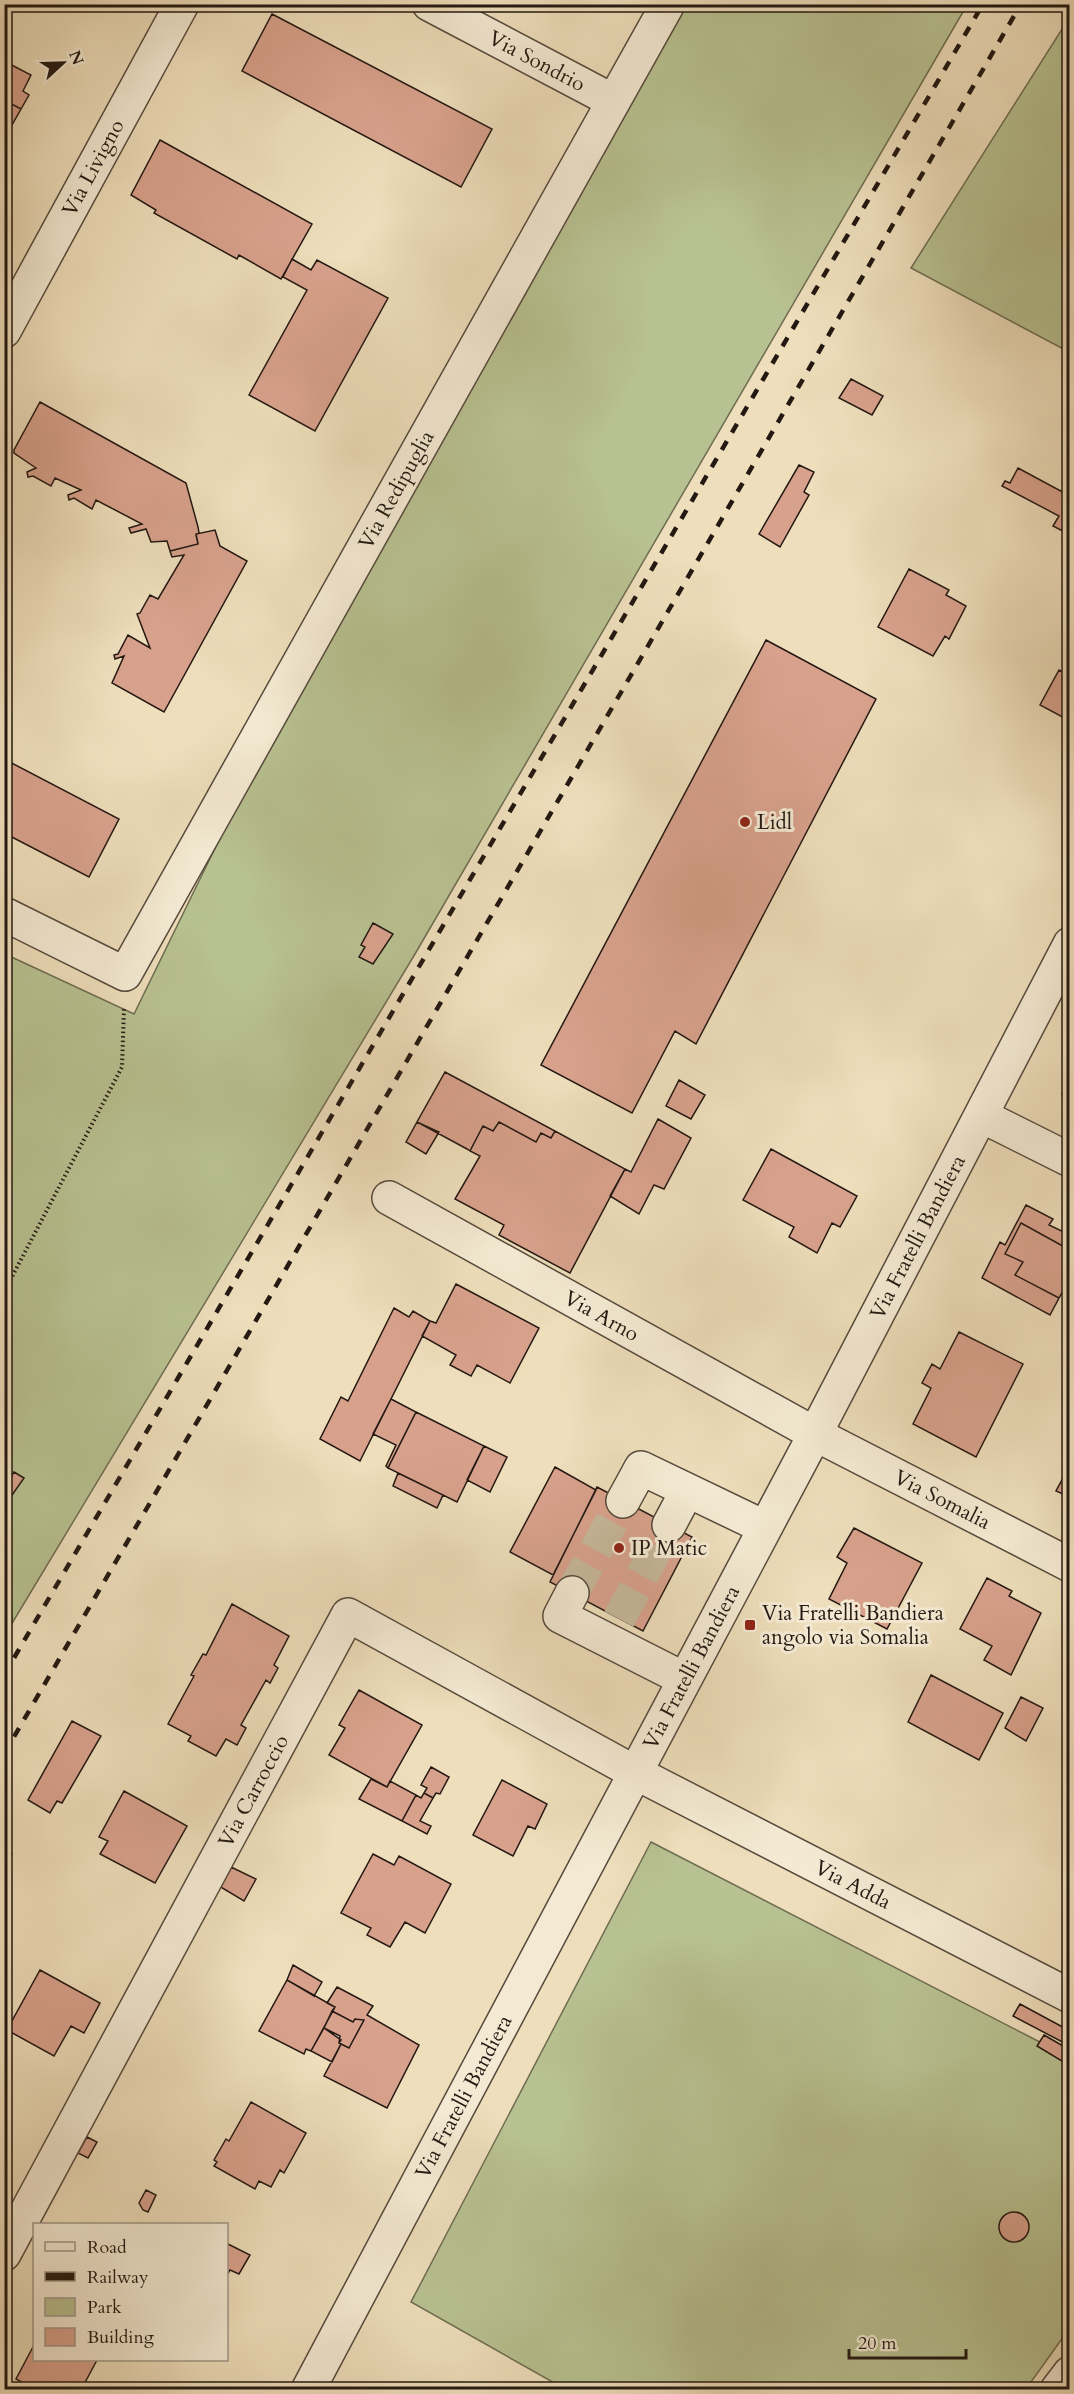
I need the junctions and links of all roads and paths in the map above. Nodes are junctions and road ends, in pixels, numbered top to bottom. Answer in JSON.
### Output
{"nodes":[{"id":1,"x":182,"y":4,"type":"edge"},
{"id":2,"x":429,"y":4,"type":"edge"},
{"id":3,"x":668,"y":4,"type":"edge"},
{"id":4,"x":613,"y":100,"type":"junction"},
{"id":5,"x":4,"y":331,"type":"edge"},
{"id":6,"x":4,"y":914,"type":"edge"},
{"id":7,"x":1070,"y":944,"type":"edge"},
{"id":8,"x":125,"y":974,"type":"junction"},
{"id":9,"x":982,"y":1116,"type":"junction"},
{"id":10,"x":1070,"y":1160,"type":"edge"},
{"id":11,"x":389,"y":1198,"type":"dead end"},
{"id":12,"x":4,"y":1292,"type":"edge"},
{"id":13,"x":815,"y":1434,"type":"junction"},
{"id":14,"x":687,"y":1491,"type":"junction"},
{"id":15,"x":623,"y":1501,"type":"tunnel mouth"},
{"id":16,"x":669,"y":1525,"type":"tunnel mouth"},
{"id":17,"x":764,"y":1527,"type":"junction"},
{"id":18,"x":1070,"y":1565,"type":"edge"},
{"id":19,"x":572,"y":1593,"type":"tunnel mouth"},
{"id":20,"x":684,"y":1679,"type":"junction"},
{"id":21,"x":634,"y":1772,"type":"junction"},
{"id":22,"x":1070,"y":1996,"type":"edge"},
{"id":23,"x":4,"y":2254,"type":"edge"},
{"id":24,"x":1070,"y":2373,"type":"edge"},
{"id":25,"x":308,"y":2390,"type":"edge"},
{"id":26,"x":1057,"y":2390,"type":"edge"}],
"edges":[{"from":1,"to":5,"type":"street","name":"Via Livigno"},
{"from":2,"to":4,"type":"street","name":"Via Sondrio"},
{"from":3,"to":4,"type":"street","name":"Via Redipuglia"},
{"from":4,"to":8,"type":"street","name":"Via Redipuglia"},
{"from":6,"to":8,"type":"street"},
{"from":7,"to":9,"type":"street","name":"Via Fratelli Bandiera"},
{"from":8,"to":12,"type":"path"},
{"from":9,"to":10,"type":"street"},
{"from":9,"to":13,"type":"street","name":"Via Fratelli Bandiera"},
{"from":11,"to":13,"type":"street","name":"Via Arno"},
{"from":13,"to":17,"type":"street","name":"Via Fratelli Bandiera"},
{"from":13,"to":18,"type":"street","name":"Via Somalia"},
{"from":14,"to":15,"type":"street"},
{"from":14,"to":16,"type":"street"},
{"from":14,"to":17,"type":"street"},
{"from":17,"to":20,"type":"street","name":"Via Fratelli Bandiera"},
{"from":19,"to":20,"type":"street"},
{"from":20,"to":21,"type":"street","name":"Via Fratelli Bandiera"},
{"from":21,"to":22,"type":"street","name":"Via Adda"},
{"from":21,"to":23,"type":"street","name":"Via Carroccio"},
{"from":21,"to":25,"type":"street","name":"Via Fratelli Bandiera"},
{"from":24,"to":26,"type":"street"}]}
